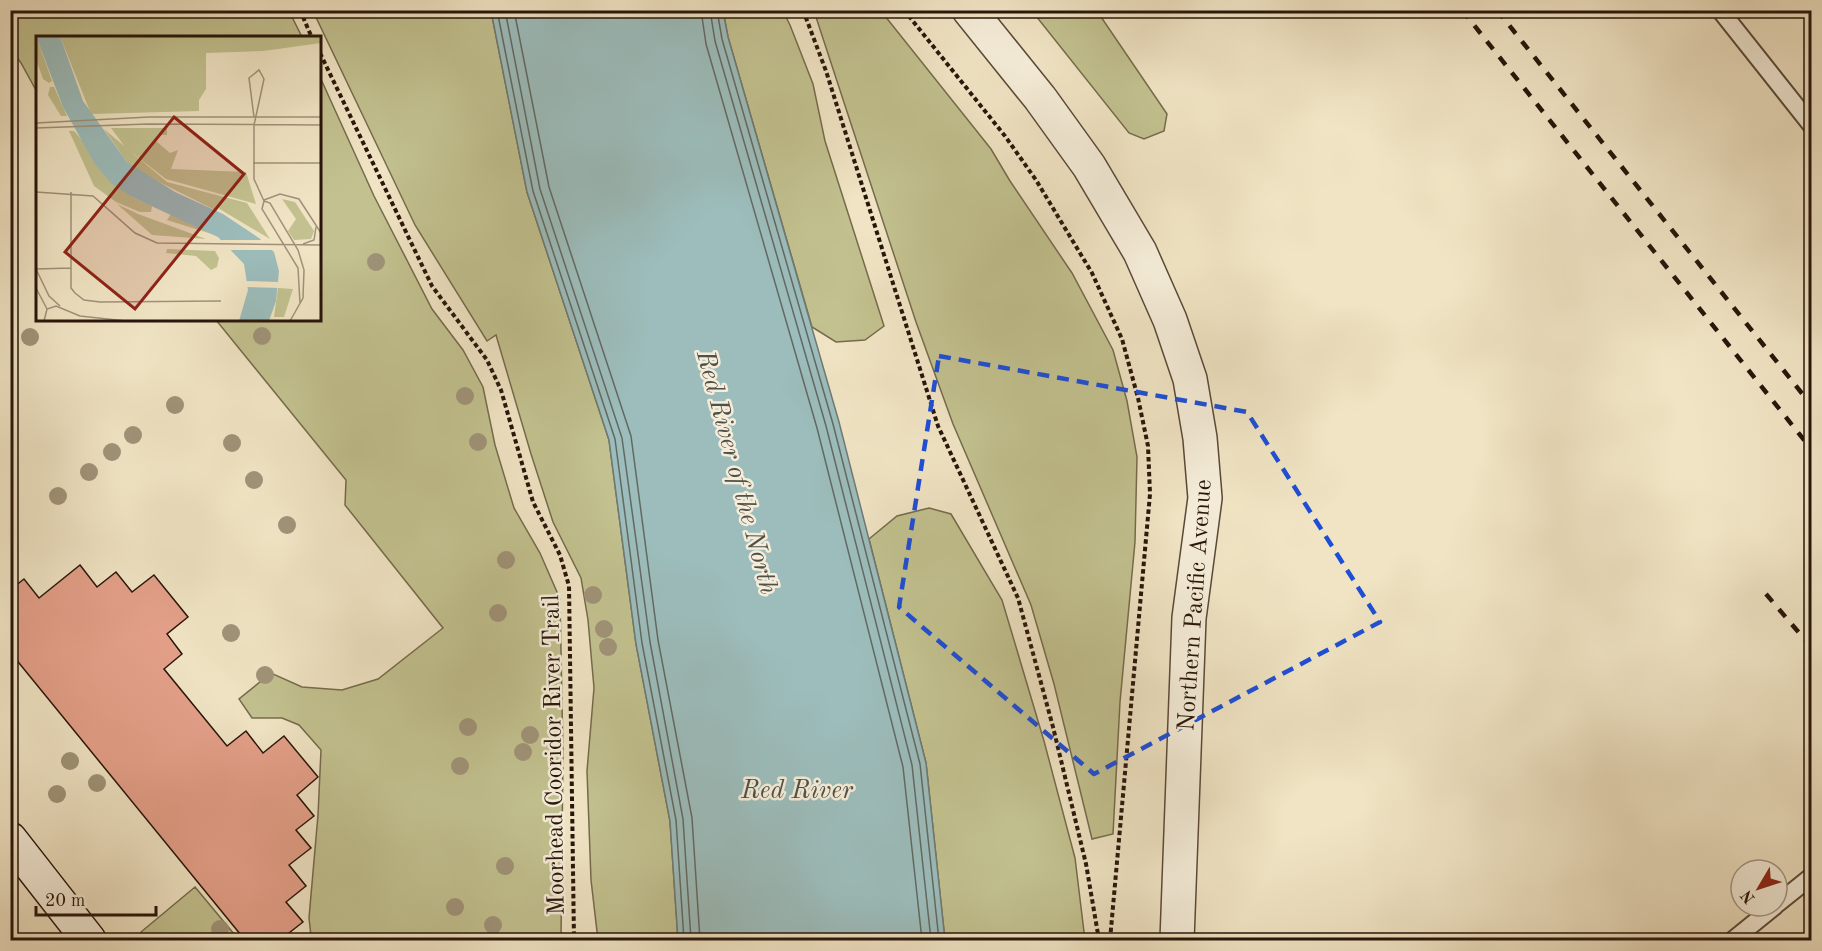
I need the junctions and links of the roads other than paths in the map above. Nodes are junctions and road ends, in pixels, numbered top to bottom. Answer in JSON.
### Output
{"nodes":[{"id":1,"x":969,"y":10,"type":"edge"},
{"id":2,"x":1720,"y":10,"type":"edge"},
{"id":3,"x":1812,"y":126,"type":"edge"},
{"id":4,"x":10,"y":839,"type":"edge"},
{"id":5,"x":1812,"y":876,"type":"edge"},
{"id":6,"x":1789,"y":895,"type":"edge"},
{"id":7,"x":1760,"y":918,"type":"edge"},
{"id":8,"x":89,"y":940,"type":"edge"},
{"id":9,"x":1177,"y":940,"type":"edge"},
{"id":10,"x":1732,"y":940,"type":"edge"}],
"edges":[{"from":1,"to":9,"type":"street","name":"Northern Pacific Avenue"},
{"from":2,"to":3,"type":"lane"},
{"from":4,"to":8,"type":"street"},
{"from":5,"to":6,"type":"lane"},
{"from":7,"to":10,"type":"lane"}]}
